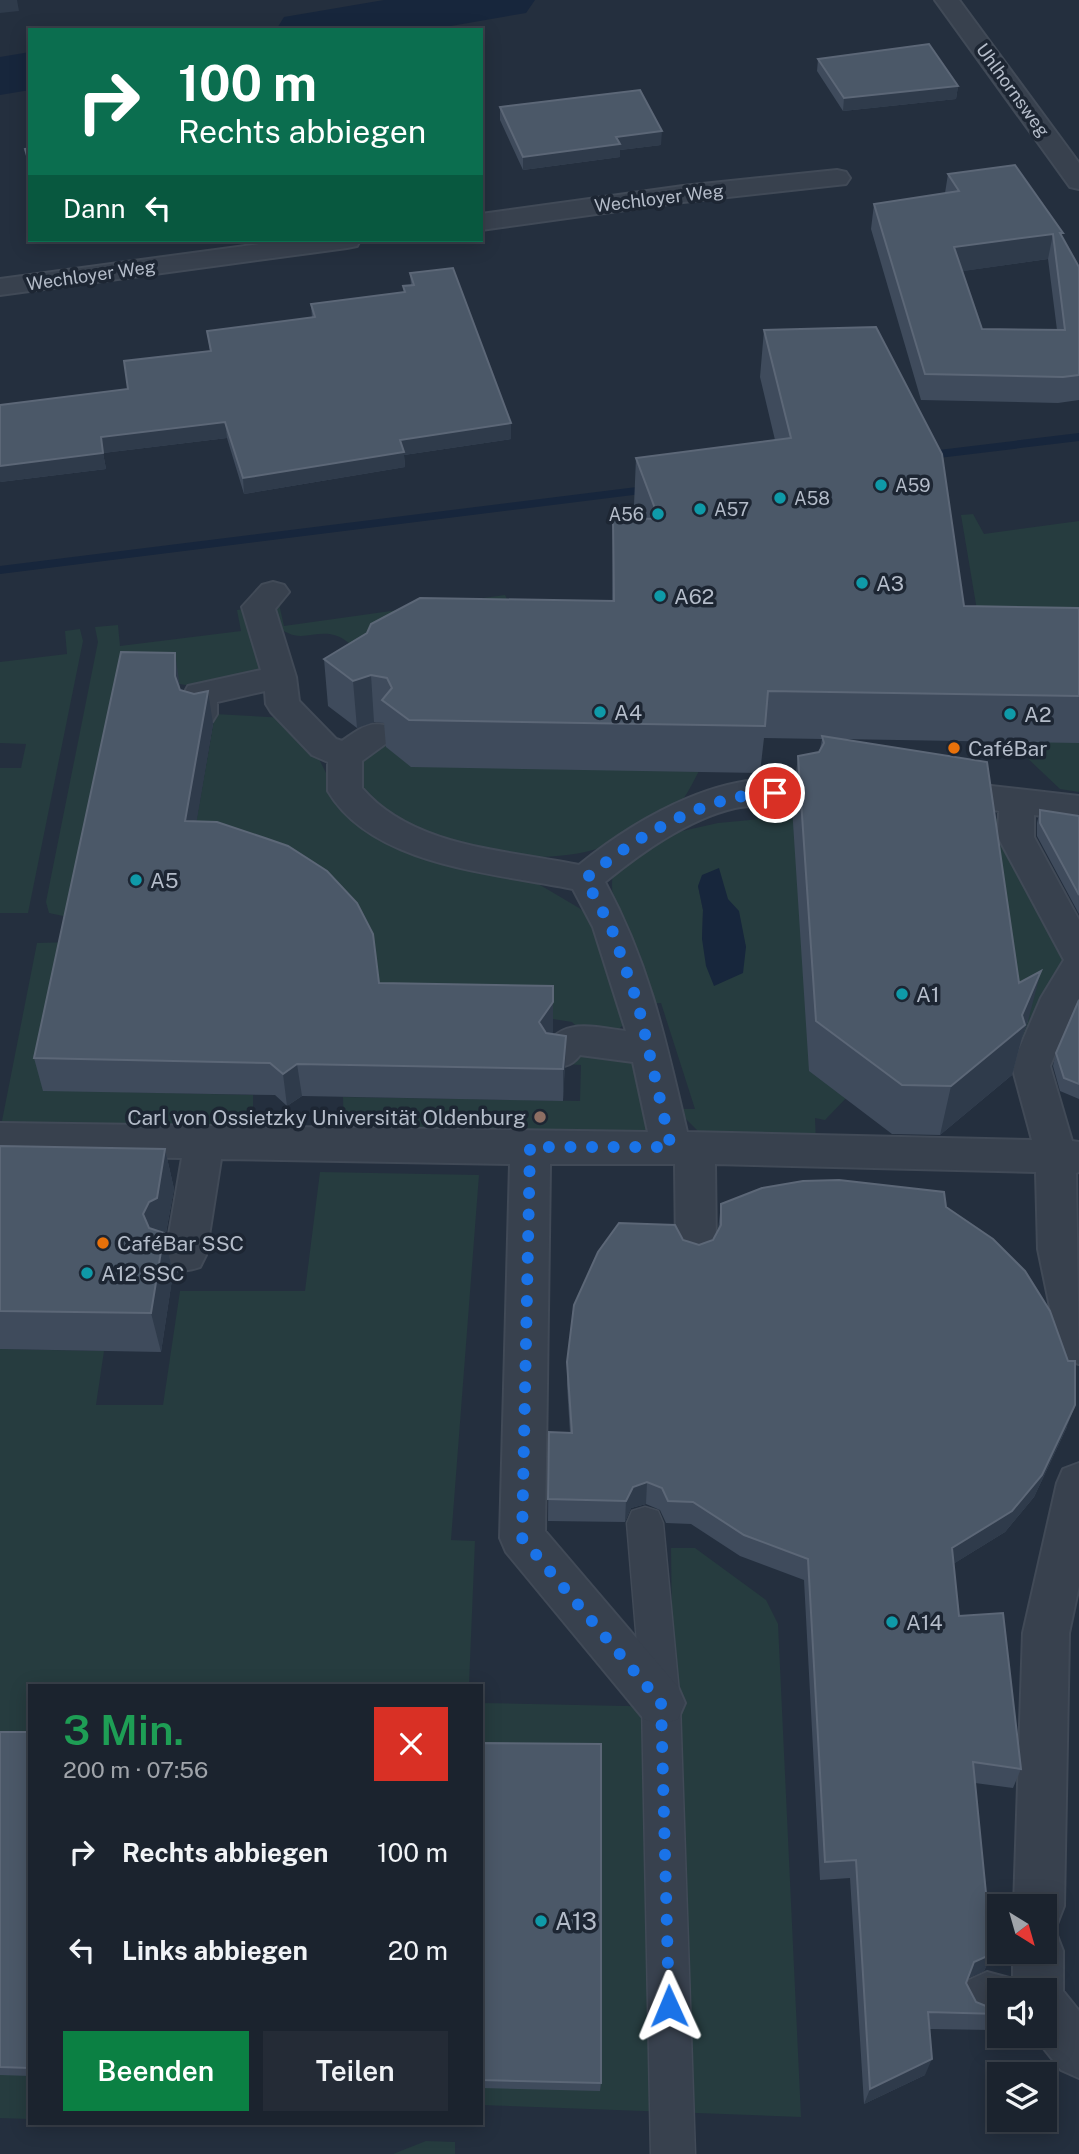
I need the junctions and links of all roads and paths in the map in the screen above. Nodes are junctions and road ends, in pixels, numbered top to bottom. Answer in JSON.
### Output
{"nodes":[{"id":1,"x":947,"y":0,"type":"edge"},
{"id":2,"x":1078,"y":177,"type":"edge"},
{"id":3,"x":837,"y":178,"type":"dead end"},
{"id":4,"x":483,"y":222,"type":"edge"},
{"id":5,"x":333,"y":242,"type":"edge"},
{"id":6,"x":0,"y":287,"type":"edge"},
{"id":7,"x":273,"y":592,"type":"dead end"},
{"id":8,"x":280,"y":677,"type":"junction"},
{"id":9,"x":200,"y":714,"type":"edge"},
{"id":10,"x":376,"y":734,"type":"dead end"},
{"id":11,"x":345,"y":756,"type":"junction"},
{"id":12,"x":798,"y":793,"type":"edge"},
{"id":13,"x":967,"y":796,"type":"edge"},
{"id":14,"x":1017,"y":801,"type":"junction"},
{"id":15,"x":1079,"y":808,"type":"edge"},
{"id":16,"x":585,"y":879,"type":"junction"},
{"id":17,"x":1079,"y":954,"type":"edge"},
{"id":18,"x":1079,"y":967,"type":"edge"},
{"id":19,"x":649,"y":1049,"type":"junction"},
{"id":20,"x":560,"y":1053,"type":"edge"},
{"id":21,"x":0,"y":1139,"type":"edge"},
{"id":22,"x":204,"y":1143,"type":"junction"},
{"id":23,"x":530,"y":1147,"type":"junction"},
{"id":24,"x":683,"y":1148,"type":"junction"},
{"id":25,"x":1067,"y":1156,"type":"edge"},
{"id":26,"x":696,"y":1249,"type":"edge"},
{"id":27,"x":176,"y":1255,"type":"dead end"},
{"id":28,"x":1079,"y":1346,"type":"edge"},
{"id":29,"x":1079,"y":1483,"type":"edge"},
{"id":30,"x":645,"y":1523,"type":"dead end"},
{"id":31,"x":661,"y":1703,"type":"junction"},
{"id":32,"x":1040,"y":1894,"type":"edge"},
{"id":33,"x":1057,"y":2024,"type":"edge"},
{"id":34,"x":1079,"y":2052,"type":"edge"},
{"id":35,"x":673,"y":2154,"type":"edge"}],
"edges":[{"from":1,"to":2,"type":"street","name":"Uhlhornsweg"},
{"from":3,"to":4,"type":"street","name":"Wechloyer Weg"},
{"from":5,"to":6,"type":"street","name":"Wechloyer Weg"},
{"from":7,"to":8,"type":"street"},
{"from":8,"to":9,"type":"street"},
{"from":8,"to":11,"type":"street"},
{"from":10,"to":11,"type":"street"},
{"from":11,"to":16,"type":"street"},
{"from":12,"to":16,"type":"street"},
{"from":13,"to":14,"type":"street"},
{"from":14,"to":15,"type":"street"},
{"from":14,"to":17,"type":"street"},
{"from":16,"to":19,"type":"street"},
{"from":18,"to":25,"type":"street"},
{"from":19,"to":20,"type":"street"},
{"from":19,"to":24,"type":"street"},
{"from":21,"to":22,"type":"street"},
{"from":22,"to":23,"type":"street"},
{"from":22,"to":27,"type":"street"},
{"from":23,"to":24,"type":"street"},
{"from":23,"to":31,"type":"street"},
{"from":24,"to":25,"type":"street"},
{"from":24,"to":26,"type":"street"},
{"from":25,"to":28,"type":"street"},
{"from":29,"to":32,"type":"street"},
{"from":30,"to":31,"type":"lane"},
{"from":31,"to":35,"type":"lane"},
{"from":33,"to":34,"type":"street"}]}
